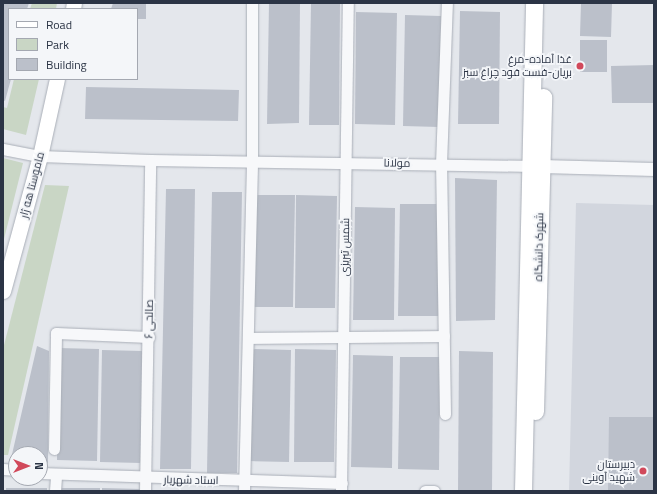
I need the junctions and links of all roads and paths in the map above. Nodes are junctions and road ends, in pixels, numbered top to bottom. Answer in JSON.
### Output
{"nodes":[{"id":1,"x":252,"y":3,"type":"edge"},
{"id":2,"x":348,"y":3,"type":"edge"},
{"id":3,"x":447,"y":3,"type":"edge"},
{"id":4,"x":534,"y":3,"type":"edge"},
{"id":5,"x":545,"y":3,"type":"edge"},
{"id":6,"x":57,"y":80,"type":"edge"},
{"id":7,"x":3,"y":149,"type":"edge"},
{"id":8,"x":40,"y":156,"type":"junction"},
{"id":9,"x":150,"y":160,"type":"junction"},
{"id":10,"x":252,"y":161,"type":"junction"},
{"id":11,"x":346,"y":163,"type":"junction"},
{"id":12,"x":441,"y":164,"type":"junction"},
{"id":13,"x":535,"y":166,"type":"junction"},
{"id":14,"x":654,"y":170,"type":"edge"},
{"id":15,"x":3,"y":290,"type":"edge"},
{"id":16,"x":444,"y":336,"type":"junction"},
{"id":17,"x":149,"y":337,"type":"junction"},
{"id":18,"x":248,"y":338,"type":"junction"},
{"id":19,"x":344,"y":338,"type":"junction"},
{"id":20,"x":445,"y":414,"type":"dead end"},
{"id":21,"x":54,"y":449,"type":"dead end"},
{"id":22,"x":48,"y":474,"type":"edge"},
{"id":23,"x":56,"y":475,"type":"junction"},
{"id":24,"x":145,"y":478,"type":"junction"},
{"id":25,"x":244,"y":486,"type":"edge"},
{"id":26,"x":342,"y":487,"type":"edge"},
{"id":27,"x":55,"y":491,"type":"edge"},
{"id":28,"x":145,"y":491,"type":"edge"},
{"id":29,"x":425,"y":491,"type":"edge"},
{"id":30,"x":434,"y":491,"type":"edge"},
{"id":31,"x":523,"y":491,"type":"edge"},
{"id":32,"x":533,"y":491,"type":"edge"}],
"edges":[{"from":1,"to":10,"type":"street"},
{"from":2,"to":11,"type":"street","name":"شمس تبریزی"},
{"from":3,"to":12,"type":"street"},
{"from":4,"to":13,"type":"main road"},
{"from":5,"to":13,"type":"main road","name":"شهرک دانشگاه"},
{"from":6,"to":8,"type":"main road","name":"ماموستا هه ژار"},
{"from":7,"to":8,"type":"street","name":"مولانا"},
{"from":8,"to":9,"type":"street","name":"مولانا"},
{"from":8,"to":15,"type":"main road","name":"ماموستا هه ژار"},
{"from":9,"to":10,"type":"street","name":"مولانا"},
{"from":9,"to":17,"type":"street","name":"صالحی ۶"},
{"from":10,"to":11,"type":"street","name":"مولانا"},
{"from":10,"to":18,"type":"street"},
{"from":11,"to":12,"type":"street","name":"مولانا"},
{"from":11,"to":19,"type":"street","name":"شمس تبریزی"},
{"from":12,"to":13,"type":"street","name":"مولانا"},
{"from":12,"to":16,"type":"street"},
{"from":13,"to":14,"type":"street"},
{"from":13,"to":31,"type":"main road"},
{"from":13,"to":32,"type":"main road","name":"شهرک دانشگاه"},
{"from":16,"to":19,"type":"street"},
{"from":16,"to":20,"type":"street"},
{"from":17,"to":21,"type":"street"},
{"from":17,"to":24,"type":"street","name":"صالحی ۶"},
{"from":18,"to":19,"type":"street"},
{"from":18,"to":25,"type":"street"},
{"from":19,"to":26,"type":"street","name":"شمس تبریزی"},
{"from":22,"to":23,"type":"street","name":"استاد شهریار"},
{"from":23,"to":24,"type":"street","name":"استاد شهریار"},
{"from":23,"to":27,"type":"street"},
{"from":24,"to":25,"type":"street","name":"استاد شهریار"},
{"from":24,"to":28,"type":"street","name":"صالحی ۶"},
{"from":25,"to":26,"type":"street","name":"استاد شهریار"},
{"from":29,"to":30,"type":"street"}]}
